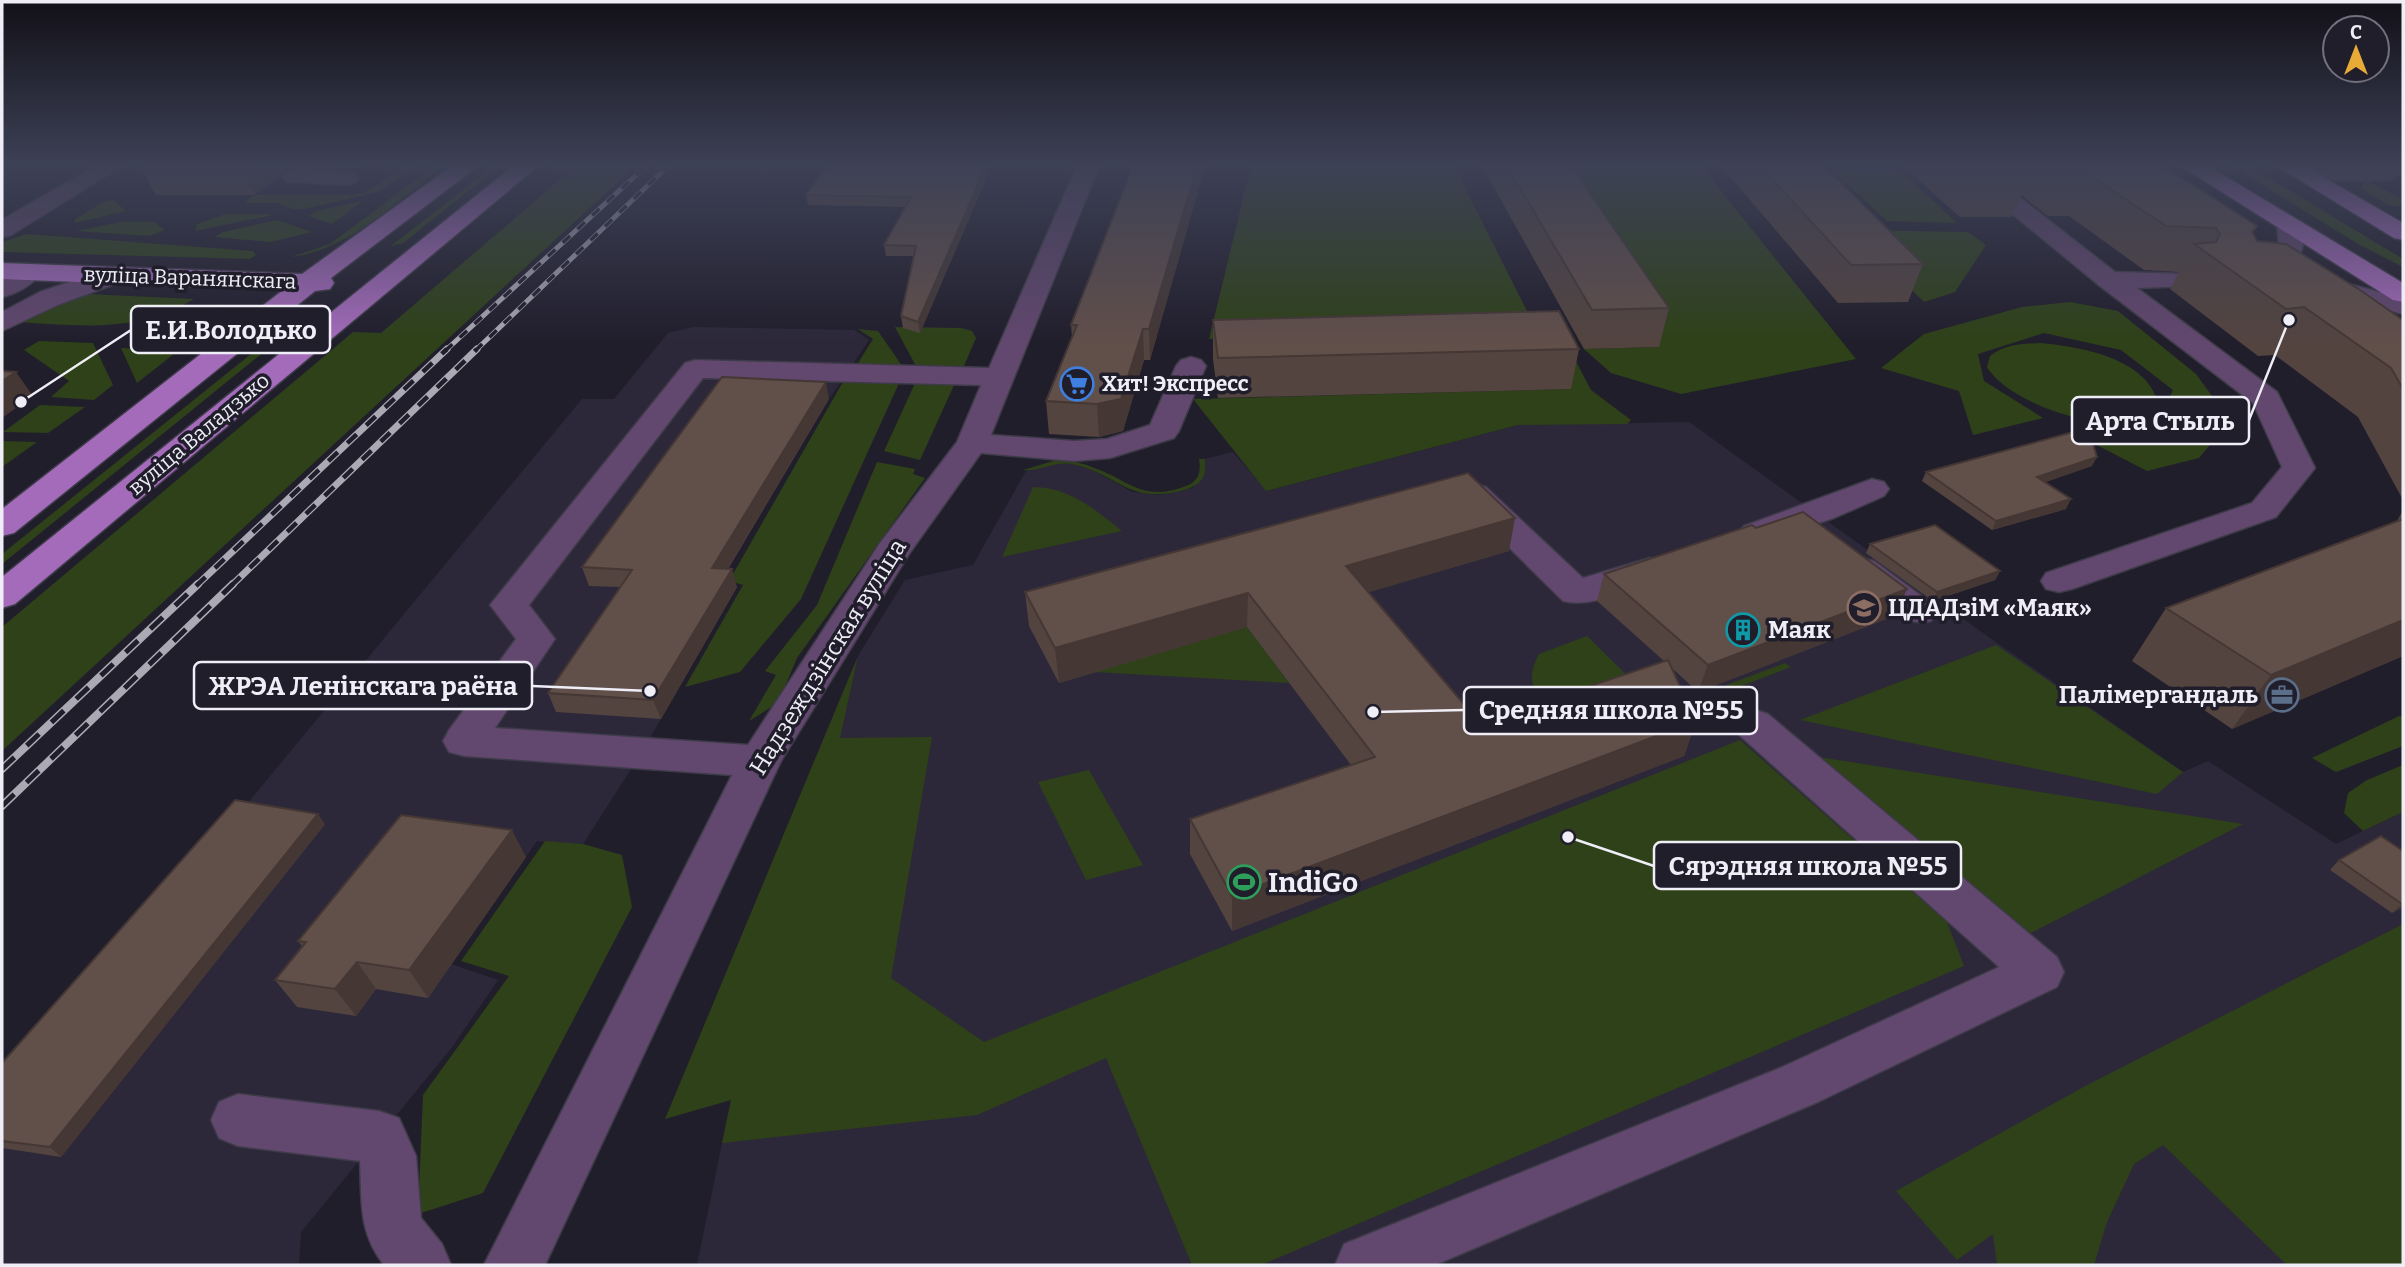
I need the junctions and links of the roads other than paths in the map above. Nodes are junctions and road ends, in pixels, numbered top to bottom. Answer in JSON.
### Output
{"nodes":[{"id":1,"x":386,"y":225,"type":"edge"},
{"id":2,"x":453,"y":225,"type":"edge"},
{"id":3,"x":1063,"y":225,"type":"edge"},
{"id":4,"x":2040,"y":225,"type":"edge"},
{"id":5,"x":2289,"y":226,"type":"joint"},
{"id":6,"x":2,"y":271,"type":"edge"},
{"id":7,"x":29,"y":272,"type":"junction"},
{"id":8,"x":114,"y":275,"type":"junction"},
{"id":9,"x":2109,"y":280,"type":"junction"},
{"id":10,"x":2181,"y":280,"type":"edge"},
{"id":11,"x":309,"y":282,"type":"junction"},
{"id":12,"x":379,"y":285,"type":"junction"},
{"id":13,"x":2,"y":289,"type":"edge"},
{"id":14,"x":2403,"y":294,"type":"edge"},
{"id":15,"x":2403,"y":306,"type":"edge"},
{"id":16,"x":2,"y":323,"type":"edge"},
{"id":17,"x":1191,"y":366,"type":"dead end"},
{"id":18,"x":1000,"y":377,"type":"junction"},
{"id":19,"x":972,"y":443,"type":"junction"},
{"id":20,"x":1457,"y":478,"type":"edge"},
{"id":21,"x":1872,"y":489,"type":"dead end"},
{"id":22,"x":1794,"y":520,"type":"junction"},
{"id":23,"x":2,"y":526,"type":"edge"},
{"id":24,"x":1731,"y":541,"type":"edge"},
{"id":25,"x":1680,"y":558,"type":"edge"},
{"id":26,"x":2059,"y":581,"type":"dead end"},
{"id":27,"x":2,"y":596,"type":"edge"},
{"id":28,"x":1918,"y":612,"type":"dead end"},
{"id":29,"x":1753,"y":724,"type":"dead end"},
{"id":30,"x":760,"y":761,"type":"junction"},
{"id":31,"x":238,"y":1120,"type":"dead end"},
{"id":32,"x":421,"y":1265,"type":"edge"},
{"id":33,"x":514,"y":1265,"type":"edge"},
{"id":34,"x":1365,"y":1265,"type":"edge"}],
"edges":[{"from":1,"to":11,"type":"main road","name":"вуліца Валадзько"},
{"from":2,"to":12,"type":"main road","name":"вуліца Валадзько"},
{"from":3,"to":18,"type":"street","name":"Надзеждзінская вуліца"},
{"from":4,"to":9,"type":"street"},
{"from":5,"to":14,"type":"main road"},
{"from":5,"to":15,"type":"street"},
{"from":6,"to":7,"type":"main road","name":"вуліца Варанянскага"},
{"from":7,"to":8,"type":"main road","name":"вуліца Варанянскага"},
{"from":7,"to":13,"type":"street"},
{"from":8,"to":11,"type":"main road","name":"вуліца Варанянскага"},
{"from":8,"to":16,"type":"street"},
{"from":9,"to":10,"type":"street"},
{"from":9,"to":26,"type":"street"},
{"from":11,"to":12,"type":"main road","name":"вуліца Варанянскага"},
{"from":11,"to":23,"type":"main road","name":"вуліца Валадзько"},
{"from":12,"to":27,"type":"main road","name":"вуліца Валадзько"},
{"from":17,"to":19,"type":"street"},
{"from":18,"to":19,"type":"street","name":"Надзеждзінская вуліца"},
{"from":18,"to":30,"type":"street"},
{"from":19,"to":30,"type":"street","name":"Надзеждзінская вуліца"},
{"from":20,"to":25,"type":"street"},
{"from":21,"to":22,"type":"street"},
{"from":22,"to":24,"type":"street"},
{"from":22,"to":28,"type":"street"},
{"from":29,"to":34,"type":"street"},
{"from":30,"to":33,"type":"street","name":"Надзеждзінская вуліца"},
{"from":31,"to":32,"type":"street"}]}
